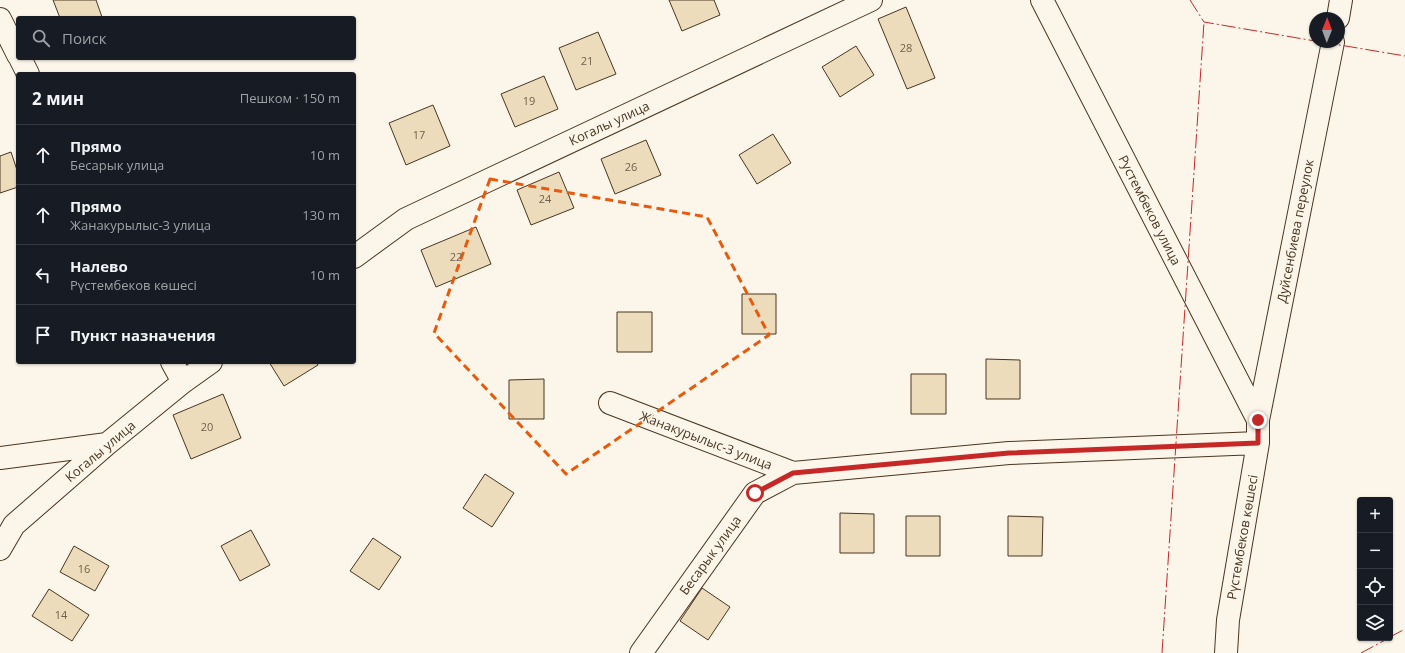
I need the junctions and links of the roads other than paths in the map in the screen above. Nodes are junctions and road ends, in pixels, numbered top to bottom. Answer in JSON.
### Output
{"nodes":[{"id":1,"x":871,"y":0,"type":"edge"},
{"id":2,"x":1042,"y":0,"type":"edge"},
{"id":3,"x":1341,"y":0,"type":"edge"},
{"id":4,"x":1339,"y":12,"type":"edge"},
{"id":5,"x":0,"y":19,"type":"edge"},
{"id":6,"x":1332,"y":48,"type":"edge"},
{"id":7,"x":16,"y":50,"type":"edge"},
{"id":8,"x":21,"y":60,"type":"edge"},
{"id":9,"x":27,"y":72,"type":"edge"},
{"id":10,"x":356,"y":256,"type":"edge"},
{"id":11,"x":173,"y":364,"type":"edge"},
{"id":12,"x":208,"y":364,"type":"edge"},
{"id":13,"x":183,"y":382,"type":"junction"},
{"id":14,"x":610,"y":403,"type":"dead end"},
{"id":15,"x":1258,"y":420,"type":"junction"},
{"id":16,"x":1258,"y":443,"type":"junction"},
{"id":17,"x":107,"y":444,"type":"junction"},
{"id":18,"x":0,"y":458,"type":"edge"},
{"id":19,"x":793,"y":473,"type":"junction"},
{"id":20,"x":0,"y":549,"type":"edge"},
{"id":21,"x":641,"y":653,"type":"edge"},
{"id":22,"x":1226,"y":653,"type":"edge"}],
"edges":[{"from":1,"to":10,"type":"street","name":"Когалы улица"},
{"from":2,"to":15,"type":"street","name":"Рустембеков улица"},
{"from":3,"to":4,"type":"street"},
{"from":5,"to":7,"type":"street"},
{"from":6,"to":15,"type":"street","name":"Дуйсенбиева переулок"},
{"from":8,"to":9,"type":"street"},
{"from":11,"to":13,"type":"street"},
{"from":12,"to":13,"type":"street","name":"Когалы улица"},
{"from":13,"to":17,"type":"street","name":"Когалы улица"},
{"from":14,"to":19,"type":"street","name":"Жанакурылыс-3 улица"},
{"from":15,"to":16,"type":"street","name":"Рүстембеков көшесі"},
{"from":16,"to":19,"type":"street","name":"Жанакурылыс-3 улица"},
{"from":16,"to":22,"type":"street","name":"Рүстембеков көшесі"},
{"from":17,"to":18,"type":"street"},
{"from":17,"to":20,"type":"street","name":"Когалы улица"},
{"from":19,"to":21,"type":"street","name":"Бесарык улица"}]}
